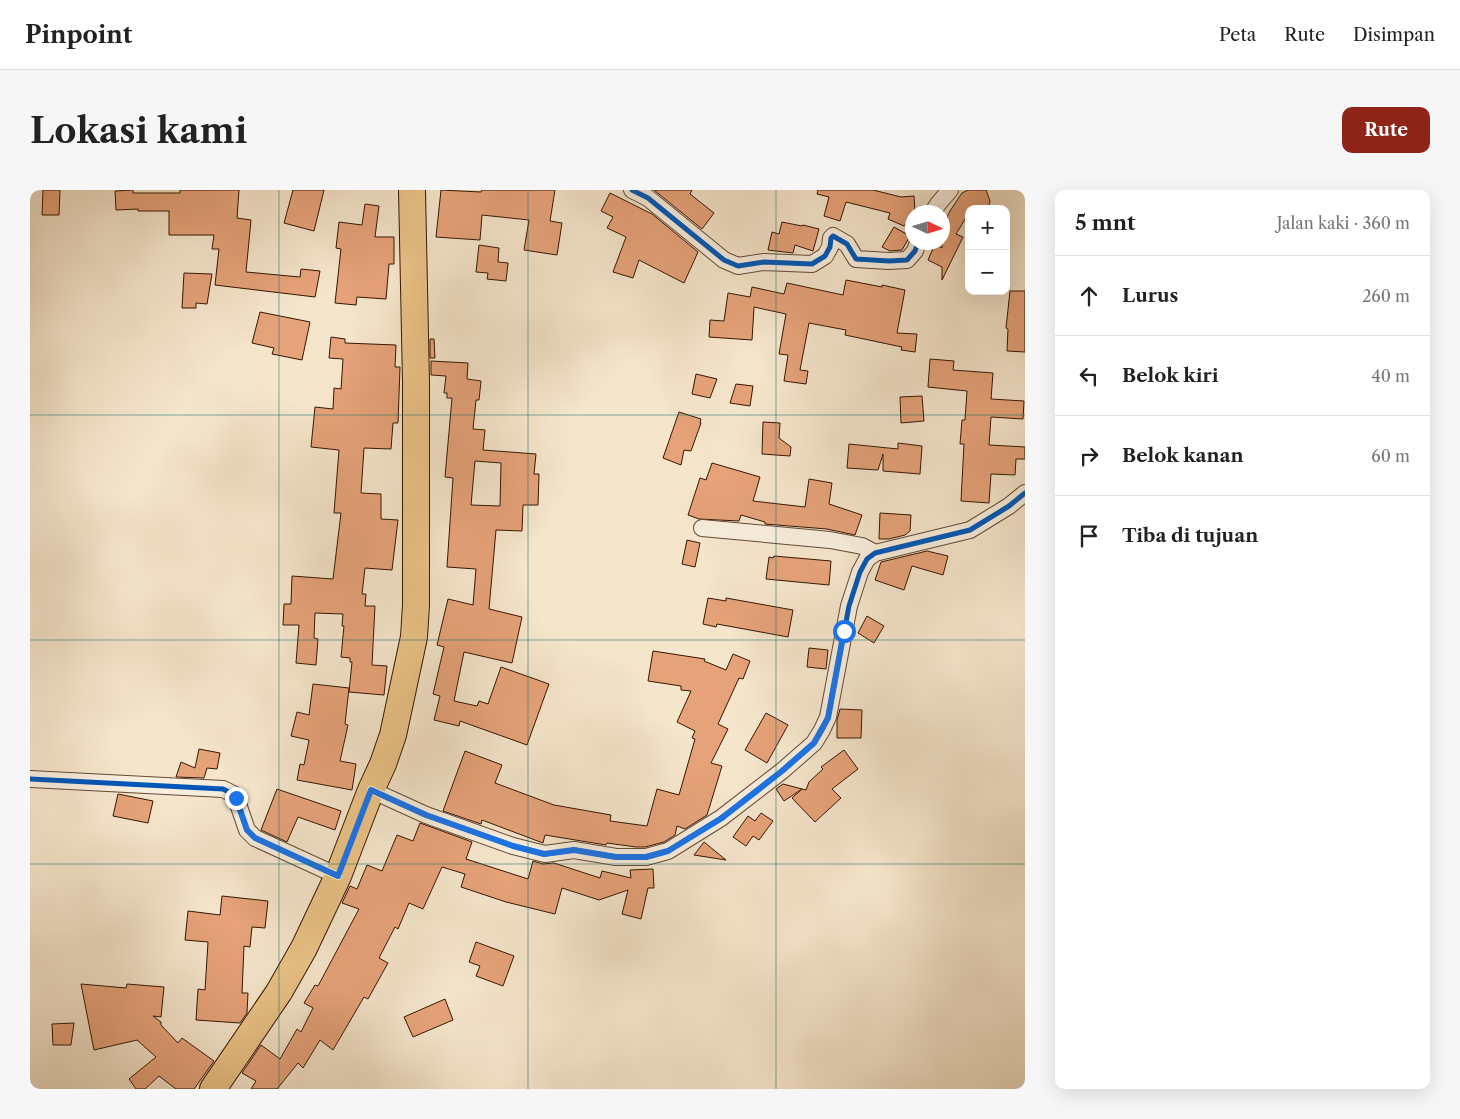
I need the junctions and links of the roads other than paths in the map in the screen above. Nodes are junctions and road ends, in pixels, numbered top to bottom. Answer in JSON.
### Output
{"nodes":[{"id":1,"x":412,"y":190,"type":"edge"},
{"id":2,"x":632,"y":190,"type":"edge"},
{"id":3,"x":950,"y":190,"type":"edge"},
{"id":4,"x":937,"y":205,"type":"edge"},
{"id":5,"x":915,"y":250,"type":"edge"},
{"id":6,"x":1025,"y":493,"type":"edge"},
{"id":7,"x":702,"y":528,"type":"dead end"},
{"id":8,"x":875,"y":553,"type":"junction"},
{"id":9,"x":30,"y":778,"type":"edge"},
{"id":10,"x":371,"y":790,"type":"junction"},
{"id":11,"x":338,"y":876,"type":"junction"},
{"id":12,"x":213,"y":1089,"type":"edge"}],
"edges":[{"from":1,"to":10,"type":"main road"},
{"from":2,"to":5,"type":"street"},
{"from":3,"to":4,"type":"street"},
{"from":6,"to":8,"type":"street"},
{"from":7,"to":8,"type":"street"},
{"from":8,"to":10,"type":"street"},
{"from":9,"to":11,"type":"street"},
{"from":10,"to":11,"type":"main road"},
{"from":11,"to":12,"type":"main road"}]}
